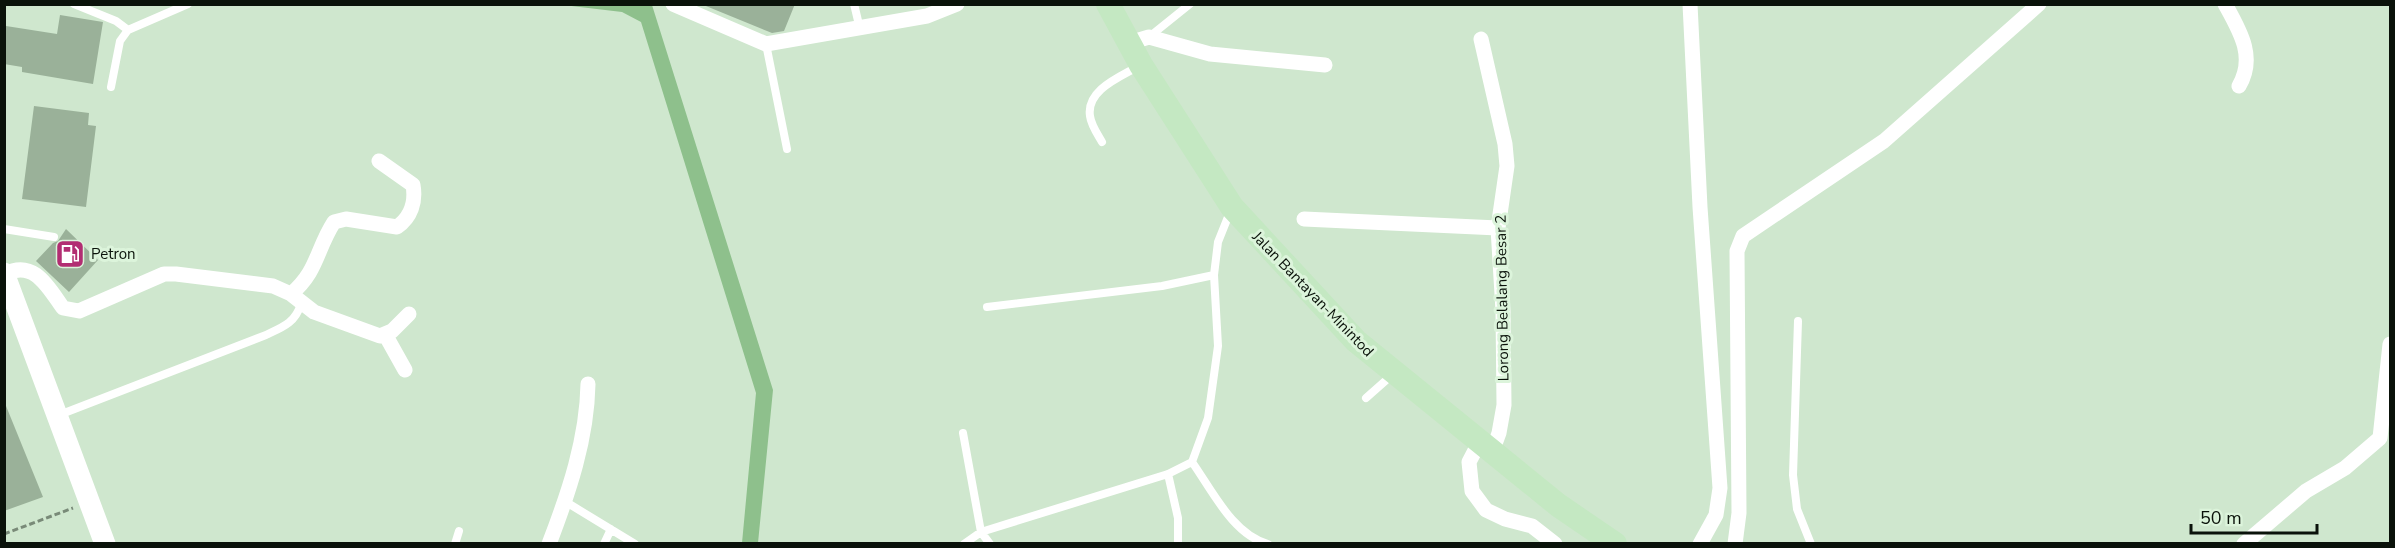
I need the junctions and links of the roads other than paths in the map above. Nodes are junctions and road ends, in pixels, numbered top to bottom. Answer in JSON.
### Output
{"nodes":[{"id":1,"x":74,"y":4,"type":"edge"},
{"id":2,"x":188,"y":4,"type":"edge"},
{"id":3,"x":673,"y":4,"type":"edge"},
{"id":4,"x":854,"y":4,"type":"edge"},
{"id":5,"x":957,"y":4,"type":"edge"},
{"id":6,"x":1108,"y":4,"type":"edge"},
{"id":7,"x":1690,"y":4,"type":"edge"},
{"id":8,"x":2039,"y":4,"type":"edge"},
{"id":9,"x":2225,"y":4,"type":"edge"},
{"id":10,"x":1185,"y":6,"type":"edge"},
{"id":11,"x":923,"y":10,"type":"edge"},
{"id":12,"x":860,"y":29,"type":"junction"},
{"id":13,"x":128,"y":30,"type":"junction"},
{"id":14,"x":1481,"y":39,"type":"dead end"},
{"id":15,"x":1139,"y":40,"type":"junction"},
{"id":16,"x":766,"y":44,"type":"junction"},
{"id":17,"x":1141,"y":64,"type":"junction"},
{"id":18,"x":1325,"y":65,"type":"dead end"},
{"id":19,"x":2239,"y":86,"type":"dead end"},
{"id":20,"x":111,"y":87,"type":"dead end"},
{"id":21,"x":1102,"y":142,"type":"dead end"},
{"id":22,"x":787,"y":149,"type":"dead end"},
{"id":23,"x":379,"y":161,"type":"dead end"},
{"id":24,"x":1232,"y":207,"type":"junction"},
{"id":25,"x":1304,"y":219,"type":"dead end"},
{"id":26,"x":1498,"y":228,"type":"junction"},
{"id":27,"x":4,"y":229,"type":"edge"},
{"id":28,"x":54,"y":237,"type":"dead end"},
{"id":29,"x":5,"y":274,"type":"edge"},
{"id":30,"x":1214,"y":275,"type":"junction"},
{"id":31,"x":4,"y":298,"type":"edge"},
{"id":32,"x":296,"y":299,"type":"junction"},
{"id":33,"x":987,"y":307,"type":"dead end"},
{"id":34,"x":409,"y":315,"type":"dead end"},
{"id":35,"x":1798,"y":321,"type":"dead end"},
{"id":36,"x":386,"y":336,"type":"junction"},
{"id":37,"x":2391,"y":344,"type":"edge"},
{"id":38,"x":405,"y":370,"type":"dead end"},
{"id":39,"x":1393,"y":374,"type":"junction"},
{"id":40,"x":588,"y":384,"type":"dead end"},
{"id":41,"x":1366,"y":398,"type":"dead end"},
{"id":42,"x":57,"y":416,"type":"junction"},
{"id":43,"x":2385,"y":432,"type":"edge"},
{"id":44,"x":963,"y":433,"type":"dead end"},
{"id":45,"x":1486,"y":446,"type":"junction"},
{"id":46,"x":1192,"y":462,"type":"junction"},
{"id":47,"x":1168,"y":474,"type":"junction"},
{"id":48,"x":566,"y":502,"type":"junction"},
{"id":49,"x":611,"y":529,"type":"junction"},
{"id":50,"x":459,"y":531,"type":"dead end"},
{"id":51,"x":981,"y":532,"type":"junction"},
{"id":52,"x":1253,"y":542,"type":"edge"},
{"id":53,"x":98,"y":543,"type":"edge"},
{"id":54,"x":105,"y":543,"type":"edge"},
{"id":55,"x":455,"y":543,"type":"edge"},
{"id":56,"x":549,"y":543,"type":"edge"},
{"id":57,"x":604,"y":543,"type":"edge"},
{"id":58,"x":635,"y":543,"type":"edge"},
{"id":59,"x":964,"y":543,"type":"edge"},
{"id":60,"x":990,"y":543,"type":"edge"},
{"id":61,"x":1178,"y":543,"type":"edge"},
{"id":62,"x":1268,"y":543,"type":"edge"},
{"id":63,"x":1556,"y":543,"type":"edge"},
{"id":64,"x":1615,"y":543,"type":"edge"},
{"id":65,"x":1700,"y":543,"type":"edge"},
{"id":66,"x":1736,"y":543,"type":"edge"},
{"id":67,"x":1811,"y":543,"type":"edge"},
{"id":68,"x":2244,"y":543,"type":"edge"}],
"edges":[{"from":1,"to":13,"type":"lane"},
{"from":2,"to":13,"type":"lane"},
{"from":3,"to":16,"type":"street"},
{"from":4,"to":12,"type":"lane"},
{"from":5,"to":11,"type":"street"},
{"from":6,"to":15,"type":"main road","name":"Jalan Bantayan-Minintod"},
{"from":7,"to":65,"type":"street"},
{"from":8,"to":66,"type":"street"},
{"from":9,"to":19,"type":"street"},
{"from":10,"to":15,"type":"lane"},
{"from":11,"to":12,"type":"street"},
{"from":12,"to":16,"type":"street"},
{"from":13,"to":20,"type":"lane"},
{"from":14,"to":26,"type":"street","name":"Lorong Belalang Besar 2"},
{"from":15,"to":17,"type":"main road","name":"Jalan Bantayan-Minintod"},
{"from":15,"to":18,"type":"street"},
{"from":16,"to":22,"type":"lane"},
{"from":17,"to":21,"type":"lane"},
{"from":17,"to":24,"type":"main road","name":"Jalan Bantayan-Minintod"},
{"from":23,"to":32,"type":"street"},
{"from":24,"to":30,"type":"lane"},
{"from":24,"to":39,"type":"main road","name":"Jalan Bantayan-Minintod"},
{"from":25,"to":26,"type":"street"},
{"from":26,"to":45,"type":"street","name":"Lorong Belalang Besar 2"},
{"from":27,"to":28,"type":"lane"},
{"from":29,"to":32,"type":"street"},
{"from":29,"to":42,"type":"street"},
{"from":30,"to":33,"type":"lane"},
{"from":30,"to":46,"type":"lane"},
{"from":31,"to":53,"type":"street"},
{"from":32,"to":36,"type":"street"},
{"from":32,"to":42,"type":"lane"},
{"from":34,"to":36,"type":"street"},
{"from":35,"to":67,"type":"lane"},
{"from":36,"to":38,"type":"street"},
{"from":37,"to":43,"type":"street"},
{"from":39,"to":41,"type":"lane"},
{"from":39,"to":45,"type":"main road","name":"Jalan Bantayan-Minintod"},
{"from":40,"to":48,"type":"street"},
{"from":42,"to":54,"type":"street"},
{"from":43,"to":68,"type":"street"},
{"from":44,"to":51,"type":"lane"},
{"from":45,"to":63,"type":"street","name":"Lorong Belalang Besar 2"},
{"from":45,"to":64,"type":"main road","name":"Jalan Bantayan-Minintod"},
{"from":46,"to":47,"type":"lane"},
{"from":46,"to":52,"type":"lane"},
{"from":47,"to":51,"type":"lane"},
{"from":47,"to":61,"type":"lane"},
{"from":48,"to":49,"type":"lane"},
{"from":48,"to":56,"type":"street"},
{"from":49,"to":57,"type":"lane"},
{"from":49,"to":58,"type":"lane"},
{"from":50,"to":55,"type":"lane"},
{"from":51,"to":59,"type":"lane"},
{"from":51,"to":60,"type":"lane"},
{"from":52,"to":62,"type":"lane"}]}
